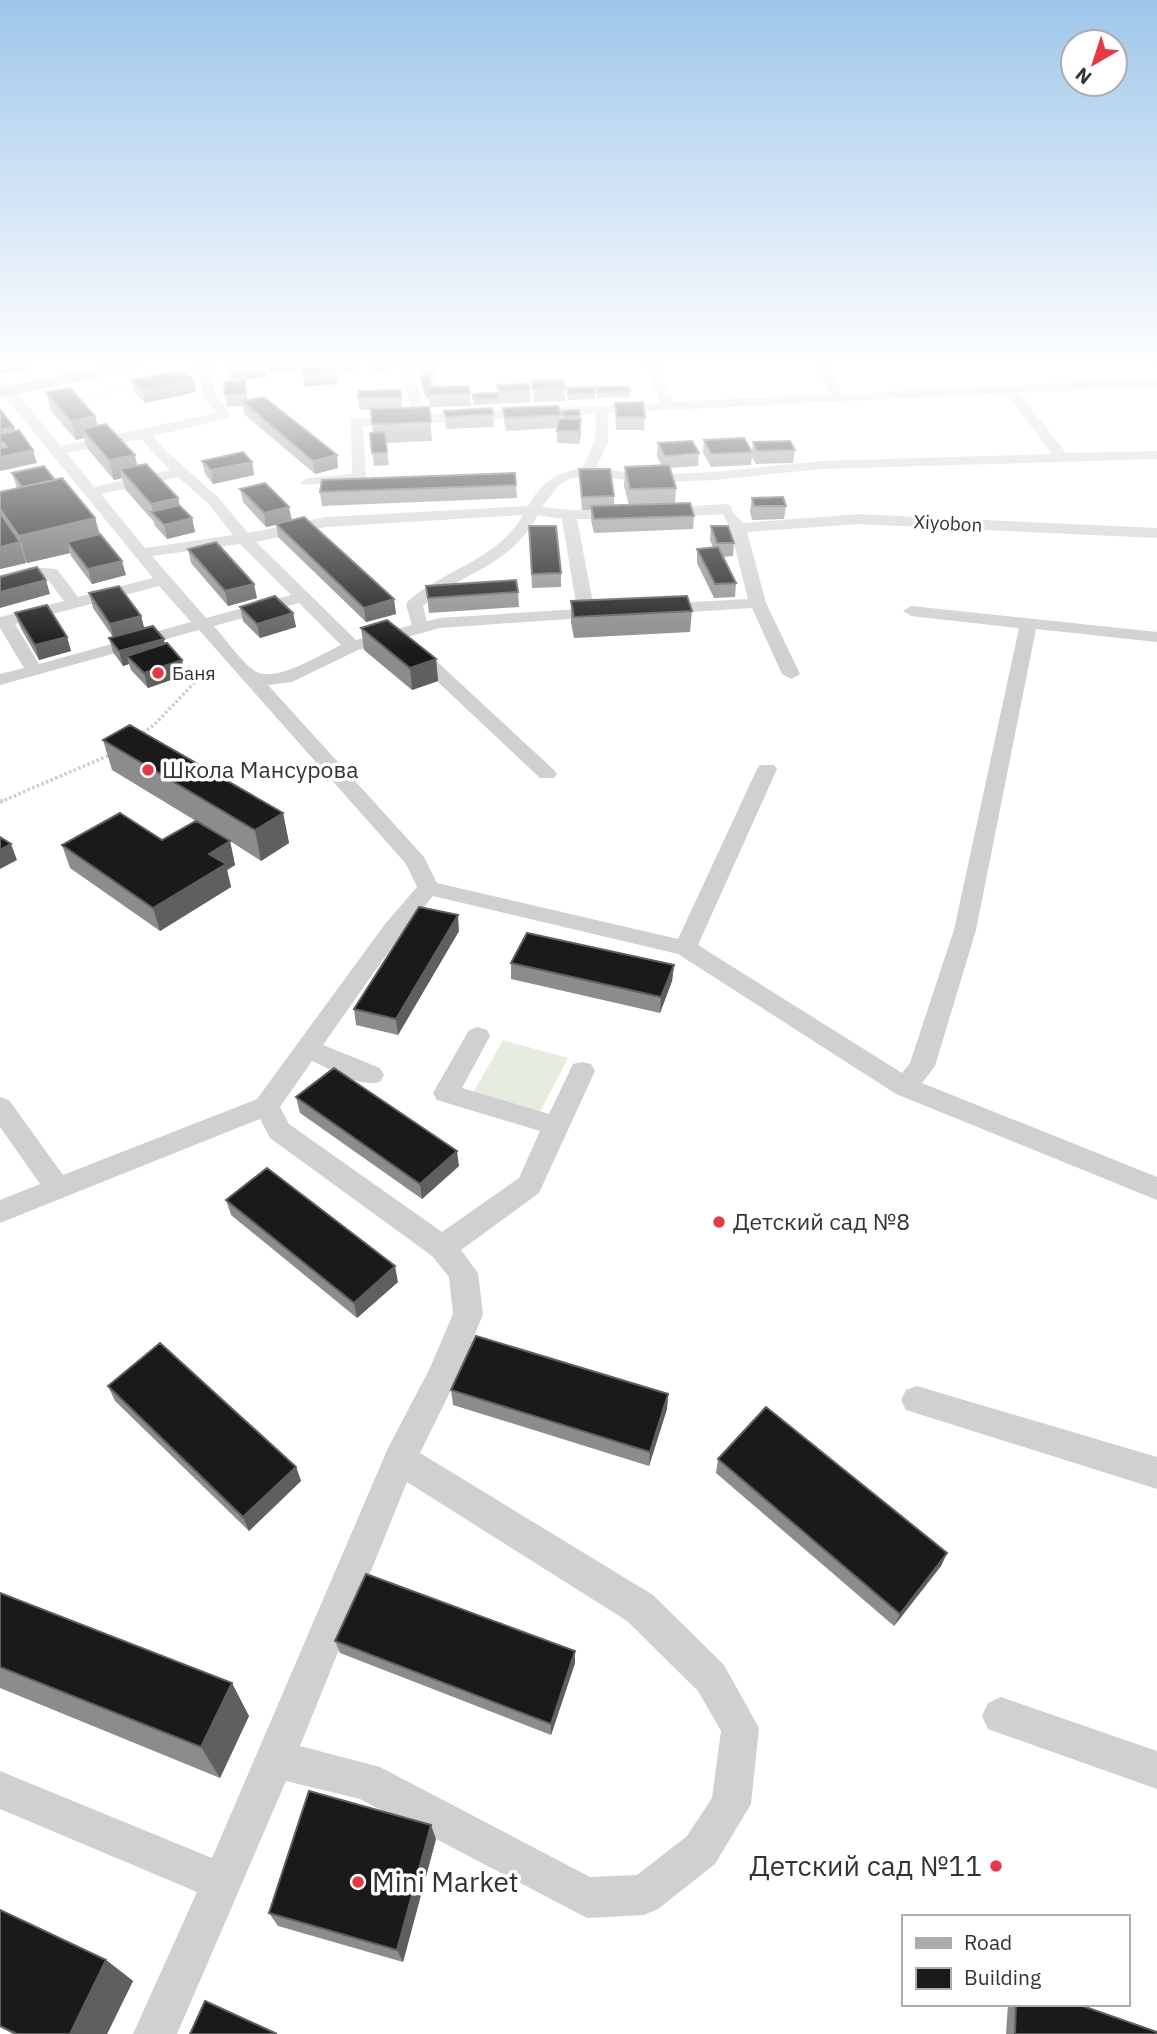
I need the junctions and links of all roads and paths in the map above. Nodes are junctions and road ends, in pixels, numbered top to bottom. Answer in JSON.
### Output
{"nodes":[{"id":1,"x":66,"y":461,"type":"edge"},
{"id":2,"x":170,"y":461,"type":"edge"},
{"id":3,"x":358,"y":461,"type":"edge"},
{"id":4,"x":593,"y":461,"type":"edge"},
{"id":5,"x":961,"y":461,"type":"edge"},
{"id":6,"x":587,"y":471,"type":"junction"},
{"id":7,"x":181,"y":472,"type":"junction"},
{"id":8,"x":715,"y":476,"type":"junction"},
{"id":9,"x":308,"y":482,"type":"dead end"},
{"id":10,"x":91,"y":492,"type":"junction"},
{"id":11,"x":726,"y":509,"type":"junction"},
{"id":12,"x":533,"y":510,"type":"junction"},
{"id":13,"x":569,"y":515,"type":"junction"},
{"id":14,"x":738,"y":528,"type":"junction"},
{"id":15,"x":1157,"y":533,"type":"edge"},
{"id":16,"x":244,"y":539,"type":"junction"},
{"id":17,"x":141,"y":553,"type":"junction"},
{"id":18,"x":0,"y":580,"type":"edge"},
{"id":19,"x":163,"y":580,"type":"junction"},
{"id":20,"x":304,"y":596,"type":"junction"},
{"id":21,"x":74,"y":603,"type":"junction"},
{"id":22,"x":758,"y":603,"type":"junction"},
{"id":23,"x":911,"y":611,"type":"dead end"},
{"id":24,"x":586,"y":613,"type":"junction"},
{"id":25,"x":2,"y":622,"type":"edge"},
{"id":26,"x":204,"y":624,"type":"junction"},
{"id":27,"x":1028,"y":624,"type":"junction"},
{"id":28,"x":421,"y":628,"type":"junction"},
{"id":29,"x":397,"y":634,"type":"junction"},
{"id":30,"x":1157,"y":637,"type":"edge"},
{"id":31,"x":352,"y":646,"type":"junction"},
{"id":32,"x":34,"y":670,"type":"junction"},
{"id":33,"x":792,"y":674,"type":"dead end"},
{"id":34,"x":252,"y":676,"type":"junction"},
{"id":35,"x":286,"y":678,"type":"junction"},
{"id":36,"x":0,"y":680,"type":"edge"},
{"id":37,"x":197,"y":680,"type":"dead end"},
{"id":38,"x":265,"y":692,"type":"junction"},
{"id":39,"x":137,"y":738,"type":"edge"},
{"id":40,"x":118,"y":751,"type":"edge"},
{"id":41,"x":767,"y":769,"type":"dead end"},
{"id":42,"x":547,"y":775,"type":"dead end"},
{"id":43,"x":0,"y":802,"type":"edge"},
{"id":44,"x":428,"y":888,"type":"junction"},
{"id":45,"x":685,"y":948,"type":"junction"},
{"id":46,"x":478,"y":1036,"type":"dead end"},
{"id":47,"x":309,"y":1049,"type":"junction"},
{"id":48,"x":582,"y":1071,"type":"dead end"},
{"id":49,"x":371,"y":1075,"type":"dead end"},
{"id":50,"x":905,"y":1087,"type":"junction"},
{"id":51,"x":266,"y":1106,"type":"junction"},
{"id":52,"x":0,"y":1107,"type":"edge"},
{"id":53,"x":556,"y":1126,"type":"junction"},
{"id":54,"x":58,"y":1188,"type":"junction"},
{"id":55,"x":1157,"y":1189,"type":"edge"},
{"id":56,"x":0,"y":1212,"type":"edge"},
{"id":57,"x":442,"y":1248,"type":"junction"},
{"id":58,"x":917,"y":1399,"type":"dead end"},
{"id":59,"x":400,"y":1459,"type":"junction"},
{"id":60,"x":1157,"y":1473,"type":"edge"},
{"id":61,"x":1001,"y":1716,"type":"dead end"},
{"id":62,"x":276,"y":1759,"type":"junction"},
{"id":63,"x":1157,"y":1770,"type":"edge"},
{"id":64,"x":0,"y":1790,"type":"edge"},
{"id":65,"x":221,"y":1882,"type":"junction"},
{"id":66,"x":155,"y":2034,"type":"edge"}],
"edges":[{"from":1,"to":10,"type":"street"},
{"from":2,"to":7,"type":"street"},
{"from":3,"to":9,"type":"street"},
{"from":4,"to":6,"type":"street"},
{"from":5,"to":8,"type":"street"},
{"from":6,"to":8,"type":"street"},
{"from":6,"to":12,"type":"street"},
{"from":7,"to":10,"type":"street"},
{"from":7,"to":16,"type":"street"},
{"from":8,"to":11,"type":"street"},
{"from":10,"to":17,"type":"street"},
{"from":11,"to":13,"type":"street"},
{"from":11,"to":14,"type":"street"},
{"from":12,"to":13,"type":"street"},
{"from":12,"to":16,"type":"street"},
{"from":12,"to":28,"type":"street"},
{"from":13,"to":24,"type":"street"},
{"from":14,"to":15,"type":"street","name":"Xiyobon"},
{"from":14,"to":22,"type":"street"},
{"from":16,"to":17,"type":"street"},
{"from":16,"to":20,"type":"street"},
{"from":17,"to":19,"type":"street"},
{"from":18,"to":21,"type":"street"},
{"from":19,"to":21,"type":"street"},
{"from":19,"to":26,"type":"street"},
{"from":20,"to":26,"type":"street"},
{"from":20,"to":31,"type":"street"},
{"from":21,"to":25,"type":"street"},
{"from":22,"to":24,"type":"street"},
{"from":22,"to":33,"type":"street"},
{"from":23,"to":27,"type":"street"},
{"from":24,"to":28,"type":"street"},
{"from":25,"to":32,"type":"street"},
{"from":26,"to":32,"type":"street"},
{"from":26,"to":34,"type":"street"},
{"from":27,"to":30,"type":"street"},
{"from":27,"to":50,"type":"street"},
{"from":28,"to":29,"type":"street"},
{"from":29,"to":31,"type":"street"},
{"from":29,"to":42,"type":"street"},
{"from":31,"to":35,"type":"street"},
{"from":32,"to":36,"type":"street"},
{"from":34,"to":35,"type":"street"},
{"from":34,"to":38,"type":"street"},
{"from":35,"to":38,"type":"street"},
{"from":37,"to":39,"type":"path"},
{"from":38,"to":44,"type":"street"},
{"from":40,"to":43,"type":"path"},
{"from":41,"to":45,"type":"street"},
{"from":44,"to":45,"type":"street"},
{"from":44,"to":47,"type":"street"},
{"from":45,"to":50,"type":"street"},
{"from":46,"to":53,"type":"street"},
{"from":47,"to":49,"type":"street"},
{"from":47,"to":51,"type":"street"},
{"from":48,"to":53,"type":"street"},
{"from":50,"to":55,"type":"street"},
{"from":51,"to":54,"type":"street"},
{"from":51,"to":57,"type":"street"},
{"from":52,"to":54,"type":"street"},
{"from":53,"to":57,"type":"street"},
{"from":54,"to":56,"type":"street"},
{"from":57,"to":59,"type":"street"},
{"from":58,"to":60,"type":"street"},
{"from":59,"to":62,"type":"street"},
{"from":59,"to":62,"type":"street"},
{"from":61,"to":63,"type":"street"},
{"from":62,"to":65,"type":"street"},
{"from":64,"to":65,"type":"street"},
{"from":65,"to":66,"type":"street"}]}
